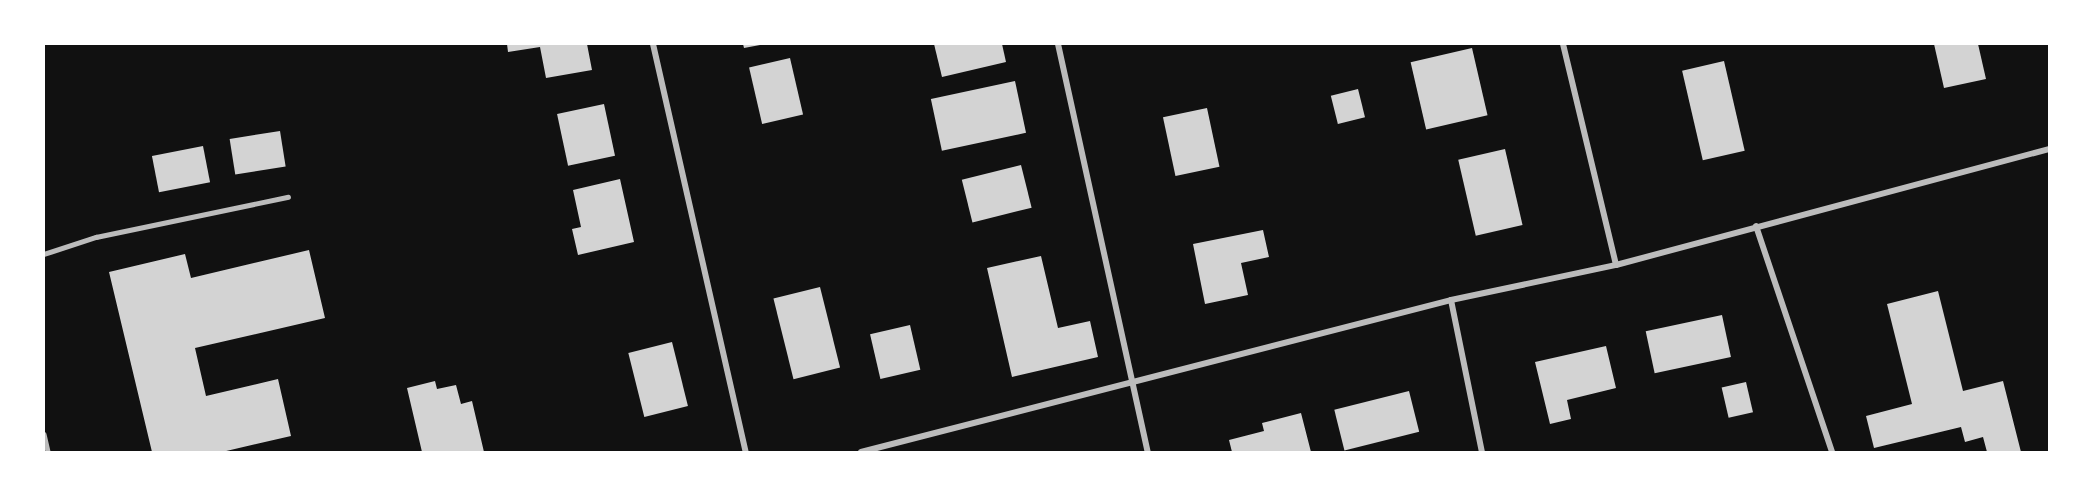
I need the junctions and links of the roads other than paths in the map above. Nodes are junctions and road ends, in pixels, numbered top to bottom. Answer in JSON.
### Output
{"nodes":[{"id":1,"x":653,"y":44,"type":"edge"},
{"id":2,"x":1058,"y":44,"type":"edge"},
{"id":3,"x":1563,"y":44,"type":"edge"},
{"id":4,"x":2049,"y":149,"type":"edge"},
{"id":5,"x":288,"y":197,"type":"dead end"},
{"id":6,"x":1756,"y":226,"type":"junction"},
{"id":7,"x":44,"y":254,"type":"edge"},
{"id":8,"x":1616,"y":265,"type":"junction"},
{"id":9,"x":1451,"y":300,"type":"junction"},
{"id":10,"x":1132,"y":385,"type":"junction"},
{"id":11,"x":44,"y":434,"type":"edge"},
{"id":12,"x":48,"y":453,"type":"edge"},
{"id":13,"x":746,"y":453,"type":"edge"},
{"id":14,"x":861,"y":453,"type":"edge"},
{"id":15,"x":1148,"y":453,"type":"edge"},
{"id":16,"x":1482,"y":453,"type":"edge"},
{"id":17,"x":1832,"y":453,"type":"edge"}],
"edges":[{"from":1,"to":13,"type":"street"},
{"from":2,"to":10,"type":"street"},
{"from":3,"to":8,"type":"street"},
{"from":4,"to":6,"type":"street"},
{"from":5,"to":7,"type":"lane"},
{"from":6,"to":8,"type":"street"},
{"from":6,"to":17,"type":"street"},
{"from":8,"to":9,"type":"street"},
{"from":9,"to":10,"type":"street"},
{"from":9,"to":16,"type":"street"},
{"from":10,"to":14,"type":"street"},
{"from":10,"to":15,"type":"street"},
{"from":11,"to":12,"type":"lane"}]}
